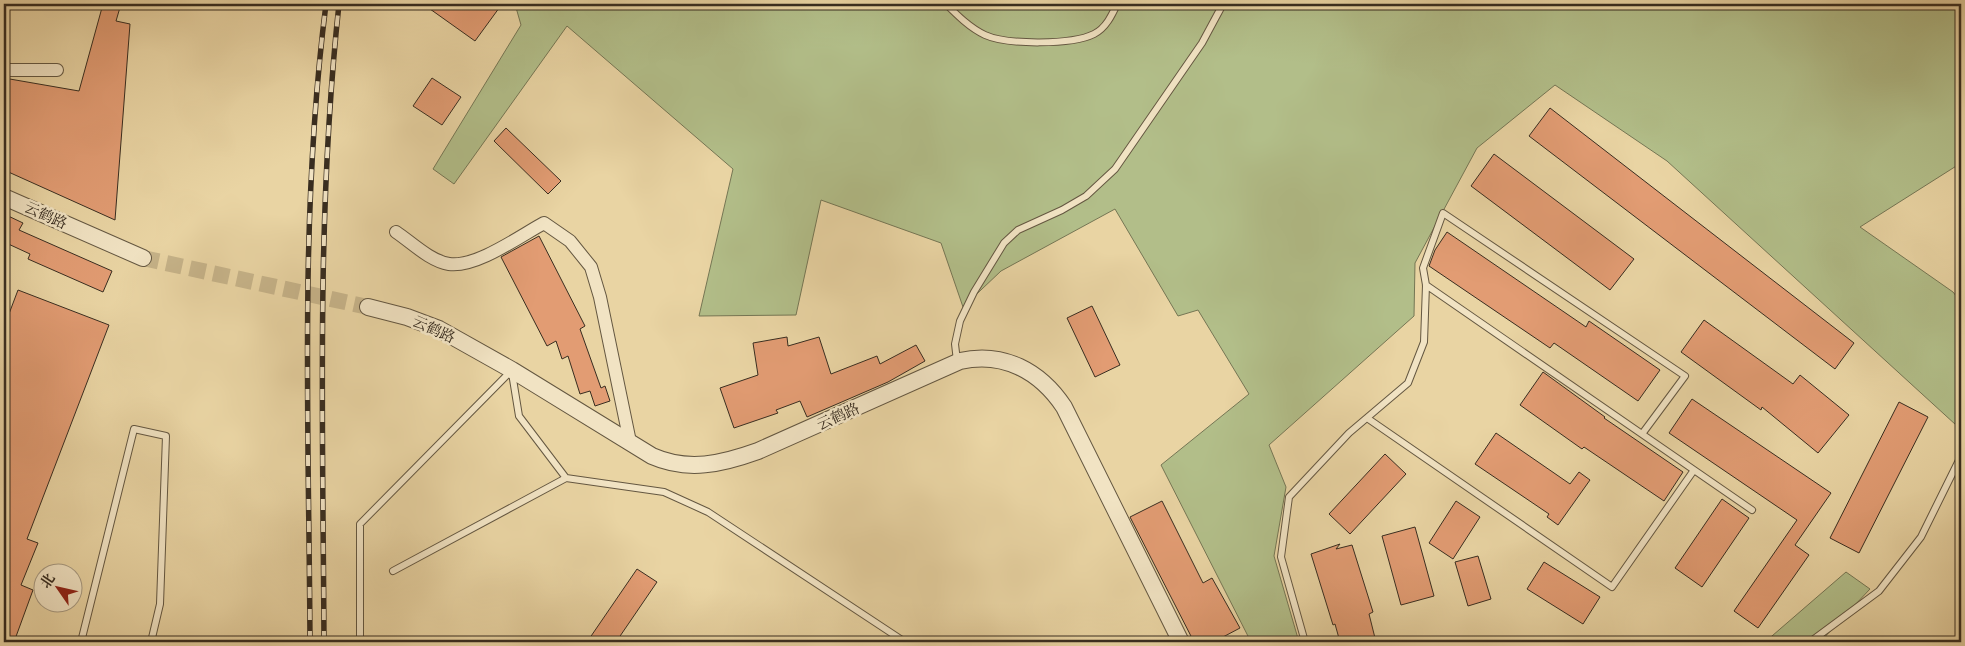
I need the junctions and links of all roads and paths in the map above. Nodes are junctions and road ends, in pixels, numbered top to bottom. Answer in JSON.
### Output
{"nodes":[{"id":1,"x":946,"y":4,"type":"edge"},
{"id":2,"x":1117,"y":4,"type":"edge"},
{"id":3,"x":1223,"y":4,"type":"edge"},
{"id":4,"x":4,"y":70,"type":"edge"},
{"id":5,"x":57,"y":70,"type":"dead end"},
{"id":6,"x":4,"y":197,"type":"edge"},
{"id":7,"x":396,"y":232,"type":"dead end"},
{"id":8,"x":143,"y":258,"type":"tunnel mouth"},
{"id":9,"x":1426,"y":285,"type":"junction"},
{"id":10,"x":368,"y":308,"type":"tunnel mouth"},
{"id":11,"x":958,"y":362,"type":"junction"},
{"id":12,"x":512,"y":370,"type":"junction"},
{"id":13,"x":1367,"y":418,"type":"junction"},
{"id":14,"x":1642,"y":434,"type":"junction"},
{"id":15,"x":630,"y":442,"type":"junction"},
{"id":16,"x":1961,"y":456,"type":"edge"},
{"id":17,"x":1694,"y":470,"type":"junction"},
{"id":18,"x":566,"y":478,"type":"junction"},
{"id":19,"x":1752,"y":510,"type":"dead end"},
{"id":20,"x":393,"y":571,"type":"dead end"},
{"id":21,"x":81,"y":642,"type":"edge"},
{"id":22,"x":151,"y":642,"type":"edge"},
{"id":23,"x":360,"y":642,"type":"edge"},
{"id":24,"x":905,"y":642,"type":"edge"},
{"id":25,"x":1181,"y":642,"type":"edge"},
{"id":26,"x":1305,"y":642,"type":"edge"},
{"id":27,"x":1810,"y":642,"type":"edge"}],
"edges":[{"from":1,"to":2,"type":"lane"},
{"from":3,"to":11,"type":"lane"},
{"from":4,"to":5,"type":"street"},
{"from":6,"to":8,"type":"street","name":"云鹤路"},
{"from":7,"to":15,"type":"street"},
{"from":9,"to":13,"type":"lane"},
{"from":9,"to":14,"type":"lane"},
{"from":9,"to":14,"type":"lane"},
{"from":10,"to":12,"type":"street","name":"云鹤路"},
{"from":11,"to":15,"type":"street","name":"云鹤路"},
{"from":11,"to":25,"type":"street","name":"云鹤路"},
{"from":12,"to":15,"type":"street","name":"云鹤路"},
{"from":12,"to":18,"type":"lane"},
{"from":12,"to":23,"type":"lane"},
{"from":13,"to":17,"type":"lane"},
{"from":13,"to":26,"type":"lane"},
{"from":14,"to":17,"type":"lane"},
{"from":16,"to":27,"type":"lane"},
{"from":17,"to":19,"type":"lane"},
{"from":18,"to":20,"type":"lane"},
{"from":18,"to":24,"type":"lane"},
{"from":21,"to":22,"type":"lane"}]}
